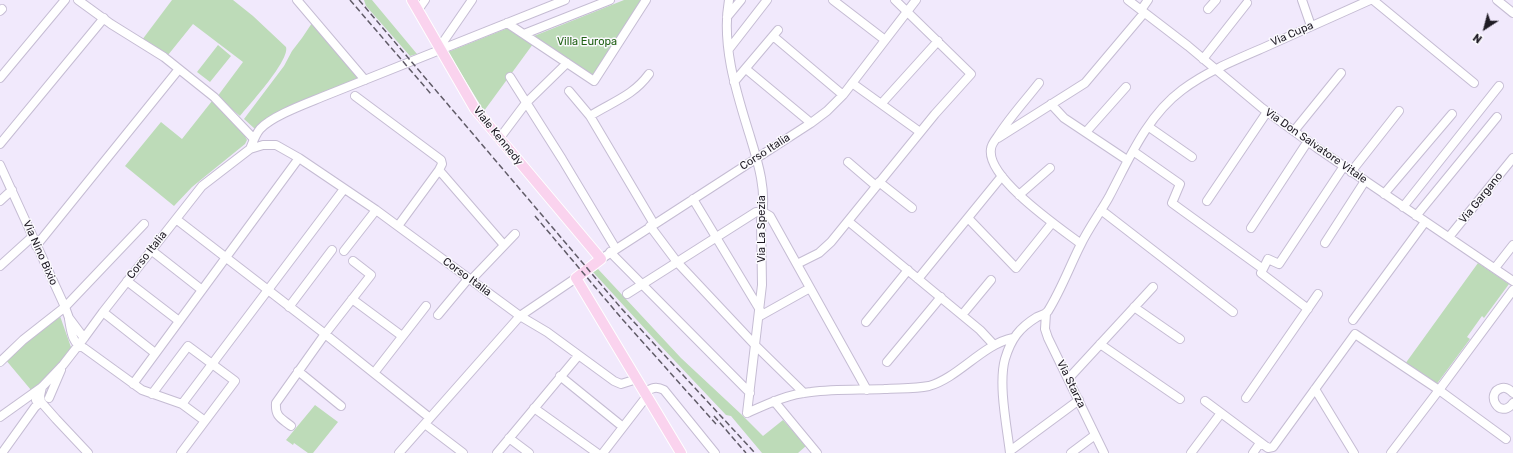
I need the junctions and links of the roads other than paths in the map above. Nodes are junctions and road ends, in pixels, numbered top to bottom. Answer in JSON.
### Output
{"nodes":[{"id":1,"x":65,"y":0,"type":"edge"},
{"id":2,"x":78,"y":0,"type":"edge"},
{"id":3,"x":297,"y":0,"type":"edge"},
{"id":4,"x":412,"y":0,"type":"edge"},
{"id":5,"x":425,"y":0,"type":"edge"},
{"id":6,"x":472,"y":0,"type":"edge"},
{"id":7,"x":565,"y":0,"type":"edge"},
{"id":8,"x":610,"y":0,"type":"edge"},
{"id":9,"x":646,"y":0,"type":"edge"},
{"id":10,"x":729,"y":0,"type":"edge"},
{"id":11,"x":742,"y":0,"type":"edge"},
{"id":12,"x":767,"y":0,"type":"edge"},
{"id":13,"x":834,"y":0,"type":"edge"},
{"id":14,"x":895,"y":0,"type":"edge"},
{"id":15,"x":916,"y":0,"type":"edge"},
{"id":16,"x":1128,"y":0,"type":"edge"},
{"id":17,"x":1148,"y":0,"type":"edge"},
{"id":18,"x":1216,"y":0,"type":"edge"},
{"id":19,"x":1302,"y":0,"type":"edge"},
{"id":20,"x":1371,"y":0,"type":"edge"},
{"id":21,"x":1497,"y":0,"type":"edge"},
{"id":22,"x":90,"y":3,"type":"edge"},
{"id":23,"x":1247,"y":3,"type":"dead end"},
{"id":24,"x":1208,"y":9,"type":"dead end"},
{"id":25,"x":418,"y":10,"type":"junction"},
{"id":26,"x":907,"y":12,"type":"junction"},
{"id":27,"x":1143,"y":12,"type":"junction"},
{"id":28,"x":1513,"y":13,"type":"edge"},
{"id":29,"x":727,"y":17,"type":"junction"},
{"id":30,"x":104,"y":18,"type":"junction"},
{"id":31,"x":507,"y":22,"type":"junction"},
{"id":32,"x":1312,"y":26,"type":"junction"},
{"id":33,"x":524,"y":34,"type":"junction"},
{"id":34,"x":885,"y":40,"type":"junction"},
{"id":35,"x":938,"y":41,"type":"junction"},
{"id":36,"x":440,"y":49,"type":"junction"},
{"id":37,"x":729,"y":49,"type":"junction"},
{"id":38,"x":1203,"y":59,"type":"junction"},
{"id":39,"x":567,"y":63,"type":"junction"},
{"id":40,"x":179,"y":69,"type":"junction"},
{"id":41,"x":746,"y":69,"type":"junction"},
{"id":42,"x":1215,"y":69,"type":"junction"},
{"id":43,"x":1341,"y":73,"type":"dead end"},
{"id":44,"x":650,"y":74,"type":"dead end"},
{"id":45,"x":0,"y":78,"type":"edge"},
{"id":46,"x":510,"y":78,"type":"dead end"},
{"id":47,"x":366,"y":80,"type":"junction"},
{"id":48,"x":734,"y":82,"type":"junction"},
{"id":49,"x":852,"y":83,"type":"junction"},
{"id":50,"x":1039,"y":83,"type":"dead end"},
{"id":51,"x":1474,"y":83,"type":"dead end"},
{"id":52,"x":1499,"y":86,"type":"dead end"},
{"id":53,"x":1126,"y":87,"type":"dead end"},
{"id":54,"x":569,"y":91,"type":"dead end"},
{"id":55,"x":843,"y":95,"type":"junction"},
{"id":56,"x":355,"y":96,"type":"dead end"},
{"id":57,"x":526,"y":103,"type":"junction"},
{"id":58,"x":882,"y":103,"type":"junction"},
{"id":59,"x":1051,"y":104,"type":"junction"},
{"id":60,"x":1267,"y":112,"type":"junction"},
{"id":61,"x":1399,"y":112,"type":"dead end"},
{"id":62,"x":1452,"y":114,"type":"dead end"},
{"id":63,"x":590,"y":116,"type":"junction"},
{"id":64,"x":1497,"y":117,"type":"dead end"},
{"id":65,"x":811,"y":123,"type":"junction"},
{"id":66,"x":1149,"y":127,"type":"junction"},
{"id":67,"x":1294,"y":131,"type":"junction"},
{"id":68,"x":920,"y":132,"type":"junction"},
{"id":69,"x":1086,"y":132,"type":"junction"},
{"id":70,"x":254,"y":139,"type":"junction"},
{"id":71,"x":499,"y":139,"type":"junction"},
{"id":72,"x":996,"y":140,"type":"junction"},
{"id":73,"x":1308,"y":141,"type":"junction"},
{"id":74,"x":0,"y":144,"type":"edge"},
{"id":75,"x":250,"y":149,"type":"junction"},
{"id":76,"x":1133,"y":151,"type":"junction"},
{"id":77,"x":1192,"y":156,"type":"dead end"},
{"id":78,"x":300,"y":158,"type":"junction"},
{"id":79,"x":756,"y":158,"type":"junction"},
{"id":80,"x":1513,"y":158,"type":"edge"},
{"id":81,"x":1127,"y":160,"type":"junction"},
{"id":82,"x":848,"y":162,"type":"dead end"},
{"id":83,"x":0,"y":165,"type":"edge"},
{"id":84,"x":1344,"y":166,"type":"junction"},
{"id":85,"x":1050,"y":168,"type":"dead end"},
{"id":86,"x":439,"y":170,"type":"junction"},
{"id":87,"x":1351,"y":172,"type":"junction"},
{"id":88,"x":1002,"y":176,"type":"junction"},
{"id":89,"x":1365,"y":181,"type":"junction"},
{"id":90,"x":878,"y":184,"type":"junction"},
{"id":91,"x":344,"y":189,"type":"junction"},
{"id":92,"x":12,"y":190,"type":"junction"},
{"id":93,"x":1384,"y":194,"type":"junction"},
{"id":94,"x":1019,"y":195,"type":"junction"},
{"id":95,"x":693,"y":199,"type":"junction"},
{"id":96,"x":1207,"y":200,"type":"dead end"},
{"id":97,"x":0,"y":201,"type":"edge"},
{"id":98,"x":1403,"y":207,"type":"junction"},
{"id":99,"x":912,"y":208,"type":"dead end"},
{"id":100,"x":376,"y":210,"type":"junction"},
{"id":101,"x":1101,"y":210,"type":"junction"},
{"id":102,"x":763,"y":212,"type":"junction"},
{"id":103,"x":1416,"y":216,"type":"junction"},
{"id":104,"x":968,"y":218,"type":"junction"},
{"id":105,"x":176,"y":219,"type":"junction"},
{"id":106,"x":848,"y":221,"type":"junction"},
{"id":107,"x":1425,"y":222,"type":"junction"},
{"id":108,"x":1052,"y":223,"type":"junction"},
{"id":109,"x":144,"y":224,"type":"dead end"},
{"id":110,"x":652,"y":225,"type":"junction"},
{"id":111,"x":398,"y":226,"type":"junction"},
{"id":112,"x":1251,"y":228,"type":"dead end"},
{"id":113,"x":515,"y":234,"type":"dead end"},
{"id":114,"x":32,"y":237,"type":"junction"},
{"id":115,"x":716,"y":237,"type":"junction"},
{"id":116,"x":1448,"y":237,"type":"junction"},
{"id":117,"x":1325,"y":243,"type":"dead end"},
{"id":118,"x":1081,"y":244,"type":"junction"},
{"id":119,"x":504,"y":245,"type":"junction"},
{"id":120,"x":1513,"y":245,"type":"edge"},
{"id":121,"x":36,"y":246,"type":"junction"},
{"id":122,"x":151,"y":250,"type":"junction"},
{"id":123,"x":332,"y":250,"type":"dead end"},
{"id":124,"x":344,"y":251,"type":"dead end"},
{"id":125,"x":613,"y":251,"type":"junction"},
{"id":126,"x":225,"y":258,"type":"junction"},
{"id":127,"x":602,"y":259,"type":"junction"},
{"id":128,"x":353,"y":262,"type":"dead end"},
{"id":129,"x":677,"y":262,"type":"junction"},
{"id":130,"x":797,"y":264,"type":"junction"},
{"id":131,"x":0,"y":266,"type":"edge"},
{"id":132,"x":1495,"y":268,"type":"junction"},
{"id":133,"x":1263,"y":269,"type":"junction"},
{"id":134,"x":908,"y":270,"type":"junction"},
{"id":135,"x":576,"y":278,"type":"junction"},
{"id":136,"x":469,"y":279,"type":"junction"},
{"id":137,"x":918,"y":279,"type":"junction"},
{"id":138,"x":991,"y":280,"type":"dead end"},
{"id":139,"x":127,"y":281,"type":"junction"},
{"id":140,"x":1513,"y":281,"type":"edge"},
{"id":141,"x":642,"y":284,"type":"junction"},
{"id":142,"x":1153,"y":287,"type":"dead end"},
{"id":143,"x":810,"y":288,"type":"junction"},
{"id":144,"x":202,"y":290,"type":"junction"},
{"id":145,"x":267,"y":290,"type":"junction"},
{"id":146,"x":1513,"y":290,"type":"edge"},
{"id":147,"x":627,"y":294,"type":"dead end"},
{"id":148,"x":1318,"y":294,"type":"dead end"},
{"id":149,"x":940,"y":297,"type":"junction"},
{"id":150,"x":352,"y":299,"type":"junction"},
{"id":151,"x":289,"y":306,"type":"junction"},
{"id":152,"x":426,"y":306,"type":"dead end"},
{"id":153,"x":65,"y":307,"type":"junction"},
{"id":154,"x":1134,"y":307,"type":"junction"},
{"id":155,"x":1308,"y":309,"type":"junction"},
{"id":156,"x":102,"y":312,"type":"junction"},
{"id":157,"x":1233,"y":312,"type":"dead end"},
{"id":158,"x":760,"y":313,"type":"junction"},
{"id":159,"x":1046,"y":313,"type":"junction"},
{"id":160,"x":438,"y":315,"type":"dead end"},
{"id":161,"x":962,"y":315,"type":"junction"},
{"id":162,"x":520,"y":316,"type":"junction"},
{"id":163,"x":69,"y":318,"type":"junction"},
{"id":164,"x":1353,"y":320,"type":"dead end"},
{"id":165,"x":179,"y":321,"type":"junction"},
{"id":166,"x":866,"y":322,"type":"dead end"},
{"id":167,"x":325,"y":334,"type":"junction"},
{"id":168,"x":402,"y":336,"type":"junction"},
{"id":169,"x":84,"y":338,"type":"junction"},
{"id":170,"x":1013,"y":338,"type":"junction"},
{"id":171,"x":1180,"y":340,"type":"dead end"},
{"id":172,"x":1100,"y":344,"type":"junction"},
{"id":173,"x":994,"y":345,"type":"junction"},
{"id":174,"x":78,"y":346,"type":"junction"},
{"id":175,"x":756,"y":346,"type":"junction"},
{"id":176,"x":156,"y":353,"type":"junction"},
{"id":177,"x":578,"y":356,"type":"junction"},
{"id":178,"x":0,"y":362,"type":"edge"},
{"id":179,"x":888,"y":362,"type":"dead end"},
{"id":180,"x":213,"y":364,"type":"junction"},
{"id":181,"x":63,"y":366,"type":"junction"},
{"id":182,"x":298,"y":371,"type":"junction"},
{"id":183,"x":374,"y":373,"type":"junction"},
{"id":184,"x":560,"y":376,"type":"junction"},
{"id":185,"x":1069,"y":378,"type":"junction"},
{"id":186,"x":637,"y":379,"type":"junction"},
{"id":187,"x":133,"y":384,"type":"junction"},
{"id":188,"x":42,"y":387,"type":"junction"},
{"id":189,"x":1315,"y":389,"type":"junction"},
{"id":190,"x":867,"y":390,"type":"junction"},
{"id":191,"x":1439,"y":390,"type":"junction"},
{"id":192,"x":1512,"y":390,"type":"edge"},
{"id":193,"x":750,"y":393,"type":"junction"},
{"id":194,"x":804,"y":393,"type":"junction"},
{"id":195,"x":152,"y":394,"type":"junction"},
{"id":196,"x":646,"y":394,"type":"junction"},
{"id":197,"x":27,"y":398,"type":"junction"},
{"id":198,"x":49,"y":398,"type":"junction"},
{"id":199,"x":1246,"y":398,"type":"dead end"},
{"id":200,"x":1180,"y":399,"type":"dead end"},
{"id":201,"x":1079,"y":400,"type":"junction"},
{"id":202,"x":774,"y":401,"type":"junction"},
{"id":203,"x":1205,"y":401,"type":"dead end"},
{"id":204,"x":41,"y":402,"type":"junction"},
{"id":205,"x":182,"y":404,"type":"junction"},
{"id":206,"x":1513,"y":404,"type":"edge"},
{"id":207,"x":341,"y":406,"type":"dead end"},
{"id":208,"x":534,"y":408,"type":"junction"},
{"id":209,"x":48,"y":410,"type":"junction"},
{"id":210,"x":1221,"y":413,"type":"junction"},
{"id":211,"x":0,"y":417,"type":"edge"},
{"id":212,"x":205,"y":421,"type":"junction"},
{"id":213,"x":428,"y":421,"type":"junction"},
{"id":214,"x":291,"y":426,"type":"dead end"},
{"id":215,"x":623,"y":427,"type":"junction"},
{"id":216,"x":1095,"y":435,"type":"junction"},
{"id":217,"x":509,"y":438,"type":"junction"},
{"id":218,"x":1506,"y":439,"type":"dead end"},
{"id":219,"x":1260,"y":443,"type":"junction"},
{"id":220,"x":1010,"y":452,"type":"edge"},
{"id":221,"x":2,"y":453,"type":"edge"},
{"id":222,"x":88,"y":453,"type":"edge"},
{"id":223,"x":181,"y":453,"type":"edge"},
{"id":224,"x":399,"y":453,"type":"edge"},
{"id":225,"x":463,"y":453,"type":"edge"},
{"id":226,"x":497,"y":453,"type":"edge"},
{"id":227,"x":529,"y":453,"type":"edge"},
{"id":228,"x":597,"y":453,"type":"edge"},
{"id":229,"x":603,"y":453,"type":"edge"},
{"id":230,"x":680,"y":453,"type":"edge"},
{"id":231,"x":715,"y":453,"type":"edge"},
{"id":232,"x":817,"y":453,"type":"edge"},
{"id":233,"x":1071,"y":453,"type":"edge"},
{"id":234,"x":1104,"y":453,"type":"edge"},
{"id":235,"x":1192,"y":453,"type":"edge"},
{"id":236,"x":1253,"y":453,"type":"edge"},
{"id":237,"x":1354,"y":453,"type":"edge"},
{"id":238,"x":1391,"y":453,"type":"edge"}],
"edges":[{"from":1,"to":45,"type":"street"},
{"from":2,"to":22,"type":"street"},
{"from":3,"to":47,"type":"street"},
{"from":4,"to":25,"type":"main road","name":"Viale Kennedy"},
{"from":5,"to":25,"type":"street"},
{"from":6,"to":36,"type":"street"},
{"from":7,"to":31,"type":"street"},
{"from":8,"to":33,"type":"street"},
{"from":9,"to":39,"type":"street"},
{"from":10,"to":29,"type":"street","name":"Via La Spezia"},
{"from":11,"to":29,"type":"street"},
{"from":12,"to":37,"type":"street"},
{"from":13,"to":34,"type":"street"},
{"from":14,"to":26,"type":"street"},
{"from":15,"to":26,"type":"street","name":"Corso Italia"},
{"from":16,"to":27,"type":"street","name":"Via Don Salvatore Vitale"},
{"from":17,"to":27,"type":"street"},
{"from":18,"to":24,"type":"street"},
{"from":19,"to":32,"type":"street"},
{"from":20,"to":32,"type":"street","name":"Via Cupa"},
{"from":20,"to":51,"type":"street"},
{"from":21,"to":28,"type":"street"},
{"from":22,"to":30,"type":"street"},
{"from":23,"to":38,"type":"street"},
{"from":25,"to":36,"type":"main road","name":"Viale Kennedy"},
{"from":26,"to":34,"type":"street","name":"Corso Italia"},
{"from":26,"to":35,"type":"street"},
{"from":27,"to":38,"type":"street","name":"Via Don Salvatore Vitale"},
{"from":27,"to":59,"type":"street"},
{"from":29,"to":37,"type":"street","name":"Via La Spezia"},
{"from":30,"to":40,"type":"street"},
{"from":30,"to":74,"type":"street"},
{"from":31,"to":33,"type":"street"},
{"from":31,"to":36,"type":"street"},
{"from":32,"to":42,"type":"street","name":"Via Cupa"},
{"from":33,"to":39,"type":"street"},
{"from":34,"to":49,"type":"street","name":"Corso Italia"},
{"from":35,"to":58,"type":"street"},
{"from":35,"to":68,"type":"street"},
{"from":36,"to":47,"type":"street"},
{"from":36,"to":71,"type":"main road","name":"Viale Kennedy"},
{"from":37,"to":48,"type":"street","name":"Via La Spezia"},
{"from":38,"to":42,"type":"street","name":"Via Don Salvatore Vitale"},
{"from":39,"to":57,"type":"street"},
{"from":40,"to":70,"type":"street"},
{"from":40,"to":121,"type":"street"},
{"from":41,"to":48,"type":"street"},
{"from":41,"to":55,"type":"street"},
{"from":41,"to":65,"type":"street"},
{"from":42,"to":60,"type":"street","name":"Via Don Salvatore Vitale"},
{"from":42,"to":66,"type":"street","name":"Via Cupa"},
{"from":43,"to":67,"type":"street"},
{"from":44,"to":63,"type":"street"},
{"from":46,"to":57,"type":"street"},
{"from":47,"to":70,"type":"street"},
{"from":48,"to":79,"type":"street","name":"Via La Spezia"},
{"from":49,"to":55,"type":"street","name":"Corso Italia"},
{"from":49,"to":58,"type":"street"},
{"from":50,"to":72,"type":"street"},
{"from":52,"to":98,"type":"street"},
{"from":53,"to":69,"type":"street"},
{"from":54,"to":63,"type":"street"},
{"from":55,"to":65,"type":"street","name":"Corso Italia"},
{"from":56,"to":86,"type":"street"},
{"from":57,"to":71,"type":"street"},
{"from":57,"to":125,"type":"street"},
{"from":58,"to":68,"type":"street"},
{"from":59,"to":69,"type":"street"},
{"from":59,"to":72,"type":"street"},
{"from":60,"to":67,"type":"street","name":"Via Don Salvatore Vitale"},
{"from":60,"to":96,"type":"street"},
{"from":61,"to":87,"type":"street"},
{"from":62,"to":93,"type":"street"},
{"from":63,"to":110,"type":"street"},
{"from":64,"to":103,"type":"street"},
{"from":65,"to":79,"type":"street","name":"Corso Italia"},
{"from":66,"to":76,"type":"street","name":"Via Cupa"},
{"from":66,"to":77,"type":"street"},
{"from":67,"to":73,"type":"street","name":"Via Don Salvatore Vitale"},
{"from":68,"to":90,"type":"street"},
{"from":69,"to":81,"type":"street"},
{"from":70,"to":75,"type":"street"},
{"from":71,"to":127,"type":"main road","name":"Viale Kennedy"},
{"from":72,"to":88,"type":"street"},
{"from":73,"to":84,"type":"street","name":"Via Don Salvatore Vitale"},
{"from":73,"to":112,"type":"street"},
{"from":75,"to":78,"type":"street","name":"Corso Italia"},
{"from":75,"to":105,"type":"street","name":"Corso Italia"},
{"from":76,"to":81,"type":"street","name":"Via Cupa"},
{"from":76,"to":133,"type":"street"},
{"from":78,"to":91,"type":"street","name":"Corso Italia"},
{"from":78,"to":126,"type":"street"},
{"from":79,"to":95,"type":"street","name":"Corso Italia"},
{"from":79,"to":102,"type":"street","name":"Via La Spezia"},
{"from":80,"to":116,"type":"street","name":"Via Gargano"},
{"from":81,"to":101,"type":"street","name":"Via Cupa"},
{"from":82,"to":90,"type":"street"},
{"from":83,"to":92,"type":"street","name":"Via Nino Bixio"},
{"from":84,"to":87,"type":"street","name":"Via Don Salvatore Vitale"},
{"from":84,"to":133,"type":"street"},
{"from":85,"to":94,"type":"street"},
{"from":86,"to":111,"type":"street"},
{"from":86,"to":119,"type":"street"},
{"from":87,"to":89,"type":"street","name":"Via Don Salvatore Vitale"},
{"from":88,"to":94,"type":"street"},
{"from":88,"to":104,"type":"street"},
{"from":89,"to":93,"type":"street","name":"Via Don Salvatore Vitale"},
{"from":89,"to":117,"type":"street"},
{"from":90,"to":99,"type":"street"},
{"from":90,"to":106,"type":"street"},
{"from":91,"to":100,"type":"street","name":"Corso Italia"},
{"from":91,"to":145,"type":"street"},
{"from":92,"to":97,"type":"street"},
{"from":92,"to":114,"type":"street","name":"Via Nino Bixio"},
{"from":93,"to":98,"type":"street","name":"Via Don Salvatore Vitale"},
{"from":94,"to":108,"type":"street"},
{"from":95,"to":110,"type":"street","name":"Corso Italia"},
{"from":95,"to":115,"type":"street"},
{"from":98,"to":103,"type":"street","name":"Via Don Salvatore Vitale"},
{"from":100,"to":111,"type":"street","name":"Corso Italia"},
{"from":100,"to":124,"type":"street"},
{"from":101,"to":118,"type":"street","name":"Via Cupa"},
{"from":101,"to":157,"type":"street"},
{"from":102,"to":115,"type":"street"},
{"from":102,"to":130,"type":"street"},
{"from":102,"to":158,"type":"street","name":"Via La Spezia"},
{"from":103,"to":107,"type":"street","name":"Via Don Salvatore Vitale"},
{"from":104,"to":108,"type":"street"},
{"from":104,"to":137,"type":"street"},
{"from":105,"to":122,"type":"street","name":"Corso Italia"},
{"from":105,"to":126,"type":"street"},
{"from":106,"to":130,"type":"street"},
{"from":106,"to":134,"type":"street"},
{"from":107,"to":116,"type":"street","name":"Via Don Salvatore Vitale"},
{"from":107,"to":164,"type":"street"},
{"from":108,"to":118,"type":"street"},
{"from":109,"to":153,"type":"street"},
{"from":110,"to":125,"type":"street","name":"Corso Italia"},
{"from":110,"to":129,"type":"street"},
{"from":111,"to":136,"type":"street","name":"Corso Italia"},
{"from":113,"to":119,"type":"street"},
{"from":114,"to":121,"type":"street","name":"Via Nino Bixio"},
{"from":114,"to":131,"type":"street"},
{"from":115,"to":129,"type":"street"},
{"from":115,"to":158,"type":"street"},
{"from":116,"to":132,"type":"street","name":"Via Don Salvatore Vitale"},
{"from":118,"to":159,"type":"street","name":"Via Cupa"},
{"from":119,"to":136,"type":"street"},
{"from":120,"to":132,"type":"street"},
{"from":121,"to":153,"type":"street","name":"Via Nino Bixio"},
{"from":122,"to":139,"type":"street","name":"Corso Italia"},
{"from":122,"to":144,"type":"street"},
{"from":123,"to":151,"type":"street"},
{"from":125,"to":127,"type":"street","name":"Corso Italia"},
{"from":125,"to":141,"type":"street"},
{"from":126,"to":144,"type":"street"},
{"from":126,"to":145,"type":"street"},
{"from":127,"to":135,"type":"main road","name":"Corso Italia"},
{"from":128,"to":150,"type":"street"},
{"from":129,"to":141,"type":"street"},
{"from":129,"to":175,"type":"street"},
{"from":130,"to":143,"type":"street"},
{"from":132,"to":140,"type":"street","name":"Via Don Salvatore Vitale"},
{"from":133,"to":155,"type":"street"},
{"from":134,"to":137,"type":"street"},
{"from":134,"to":166,"type":"street"},
{"from":135,"to":162,"type":"street","name":"Corso Italia"},
{"from":135,"to":186,"type":"main road"},
{"from":136,"to":160,"type":"street"},
{"from":136,"to":162,"type":"street","name":"Corso Italia"},
{"from":137,"to":149,"type":"street"},
{"from":138,"to":161,"type":"street"},
{"from":139,"to":156,"type":"street","name":"Corso Italia"},
{"from":139,"to":165,"type":"street"},
{"from":141,"to":147,"type":"street"},
{"from":141,"to":193,"type":"street"},
{"from":142,"to":154,"type":"street"},
{"from":143,"to":158,"type":"street"},
{"from":143,"to":190,"type":"street"},
{"from":144,"to":165,"type":"street"},
{"from":145,"to":151,"type":"street"},
{"from":145,"to":180,"type":"street"},
{"from":146,"to":191,"type":"street"},
{"from":148,"to":155,"type":"street"},
{"from":149,"to":161,"type":"street"},
{"from":149,"to":179,"type":"street"},
{"from":150,"to":167,"type":"street"},
{"from":150,"to":168,"type":"street"},
{"from":151,"to":167,"type":"street"},
{"from":152,"to":168,"type":"street"},
{"from":153,"to":163,"type":"street","name":"Via Nino Bixio"},
{"from":153,"to":178,"type":"street"},
{"from":154,"to":171,"type":"street"},
{"from":154,"to":172,"type":"street"},
{"from":155,"to":199,"type":"street"},
{"from":156,"to":169,"type":"street","name":"Corso Italia"},
{"from":156,"to":176,"type":"street"},
{"from":158,"to":175,"type":"street","name":"Via La Spezia"},
{"from":159,"to":170,"type":"street"},
{"from":159,"to":185,"type":"street","name":"Via Starza"},
{"from":161,"to":173,"type":"street"},
{"from":162,"to":177,"type":"street"},
{"from":162,"to":213,"type":"street"},
{"from":163,"to":169,"type":"street","name":"Via Nino Bixio"},
{"from":163,"to":174,"type":"street"},
{"from":165,"to":176,"type":"street"},
{"from":167,"to":182,"type":"street"},
{"from":167,"to":183,"type":"street"},
{"from":168,"to":183,"type":"street"},
{"from":169,"to":174,"type":"street","name":"Corso Italia"},
{"from":170,"to":173,"type":"street"},
{"from":170,"to":220,"type":"street"},
{"from":172,"to":185,"type":"street"},
{"from":172,"to":200,"type":"street"},
{"from":173,"to":190,"type":"street"},
{"from":174,"to":181,"type":"street","name":"Corso Italia"},
{"from":174,"to":187,"type":"street"},
{"from":175,"to":193,"type":"street","name":"Via La Spezia"},
{"from":175,"to":194,"type":"street"},
{"from":176,"to":187,"type":"street"},
{"from":177,"to":184,"type":"street"},
{"from":177,"to":186,"type":"street"},
{"from":180,"to":195,"type":"street"},
{"from":180,"to":205,"type":"street"},
{"from":180,"to":212,"type":"street"},
{"from":181,"to":188,"type":"street","name":"Corso Italia"},
{"from":181,"to":198,"type":"street"},
{"from":182,"to":207,"type":"street"},
{"from":182,"to":214,"type":"street"},
{"from":183,"to":213,"type":"street"},
{"from":184,"to":208,"type":"street"},
{"from":184,"to":215,"type":"street"},
{"from":185,"to":201,"type":"street","name":"Via Starza"},
{"from":186,"to":196,"type":"main road"},
{"from":187,"to":195,"type":"street"},
{"from":188,"to":197,"type":"street","name":"Corso Italia"},
{"from":188,"to":198,"type":"street"},
{"from":188,"to":204,"type":"street"},
{"from":189,"to":191,"type":"street"},
{"from":189,"to":219,"type":"street"},
{"from":189,"to":237,"type":"street"},
{"from":190,"to":194,"type":"street"},
{"from":191,"to":218,"type":"street"},
{"from":191,"to":238,"type":"street"},
{"from":192,"to":206,"type":"street"},
{"from":193,"to":202,"type":"street","name":"Via La Spezia"},
{"from":194,"to":202,"type":"street"},
{"from":195,"to":205,"type":"street"},
{"from":196,"to":215,"type":"street"},
{"from":196,"to":230,"type":"main road"},
{"from":196,"to":231,"type":"street"},
{"from":197,"to":204,"type":"street"},
{"from":197,"to":211,"type":"street","name":"Corso Italia"},
{"from":198,"to":209,"type":"street"},
{"from":201,"to":216,"type":"street","name":"Via Starza"},
{"from":201,"to":220,"type":"street"},
{"from":202,"to":232,"type":"street"},
{"from":203,"to":210,"type":"street"},
{"from":204,"to":209,"type":"street"},
{"from":204,"to":221,"type":"street"},
{"from":205,"to":212,"type":"street"},
{"from":208,"to":217,"type":"street"},
{"from":208,"to":228,"type":"street"},
{"from":209,"to":222,"type":"street"},
{"from":210,"to":219,"type":"street"},
{"from":210,"to":235,"type":"street"},
{"from":212,"to":223,"type":"street"},
{"from":213,"to":224,"type":"street"},
{"from":213,"to":225,"type":"street"},
{"from":215,"to":229,"type":"street"},
{"from":216,"to":233,"type":"street"},
{"from":216,"to":234,"type":"street","name":"Via Starza"},
{"from":217,"to":226,"type":"street"},
{"from":217,"to":227,"type":"street"},
{"from":219,"to":236,"type":"street"}]}
